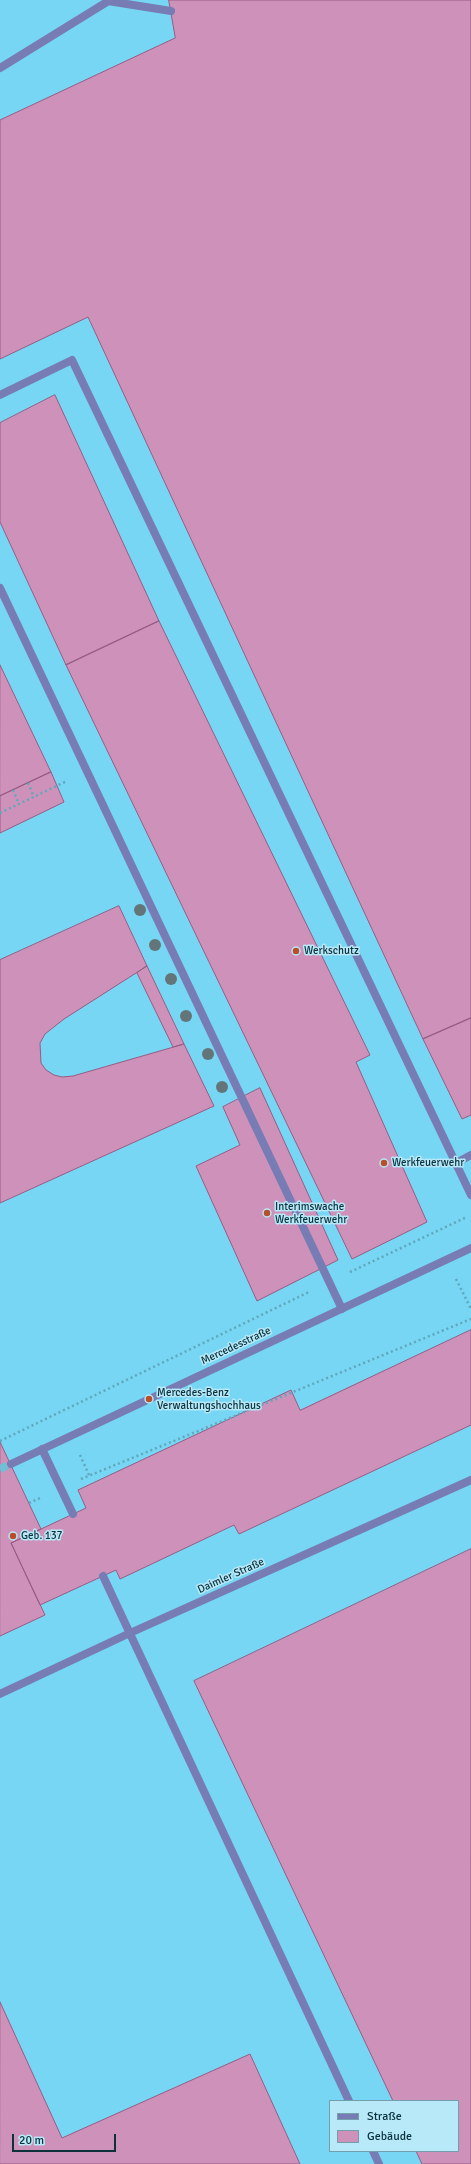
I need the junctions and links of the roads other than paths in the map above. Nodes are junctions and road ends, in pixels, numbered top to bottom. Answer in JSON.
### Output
{"nodes":[{"id":1,"x":109,"y":1,"type":"edge"},
{"id":2,"x":171,"y":12,"type":"dead end"},
{"id":3,"x":0,"y":68,"type":"edge"},
{"id":4,"x":0,"y":395,"type":"edge"},
{"id":5,"x":0,"y":588,"type":"edge"},
{"id":6,"x":471,"y":1155,"type":"edge"},
{"id":7,"x":456,"y":1163,"type":"junction"},
{"id":8,"x":471,"y":1195,"type":"edge"},
{"id":9,"x":471,"y":1248,"type":"edge"},
{"id":10,"x":342,"y":1309,"type":"junction"},
{"id":11,"x":42,"y":1449,"type":"junction"},
{"id":12,"x":11,"y":1464,"type":"tunnel mouth"},
{"id":13,"x":471,"y":1480,"type":"edge"},
{"id":14,"x":73,"y":1514,"type":"dead end"},
{"id":15,"x":103,"y":1576,"type":"dead end"},
{"id":16,"x":130,"y":1633,"type":"junction"},
{"id":17,"x":0,"y":1694,"type":"edge"},
{"id":18,"x":349,"y":2100,"type":"edge"},
{"id":19,"x":373,"y":2152,"type":"edge"},
{"id":20,"x":379,"y":2164,"type":"edge"}],
"edges":[{"from":1,"to":2,"type":"street"},
{"from":1,"to":3,"type":"street"},
{"from":4,"to":7,"type":"street"},
{"from":5,"to":10,"type":"street"},
{"from":6,"to":7,"type":"street"},
{"from":7,"to":8,"type":"street"},
{"from":9,"to":10,"type":"street","name":"Mercedesstraße"},
{"from":10,"to":11,"type":"street","name":"Mercedesstraße"},
{"from":11,"to":12,"type":"street","name":"Mercedesstraße"},
{"from":11,"to":14,"type":"street"},
{"from":13,"to":16,"type":"street","name":"Daimler Straße"},
{"from":15,"to":16,"type":"street"},
{"from":16,"to":17,"type":"street","name":"Daimler Straße"},
{"from":16,"to":18,"type":"street"},
{"from":19,"to":20,"type":"street"}]}
